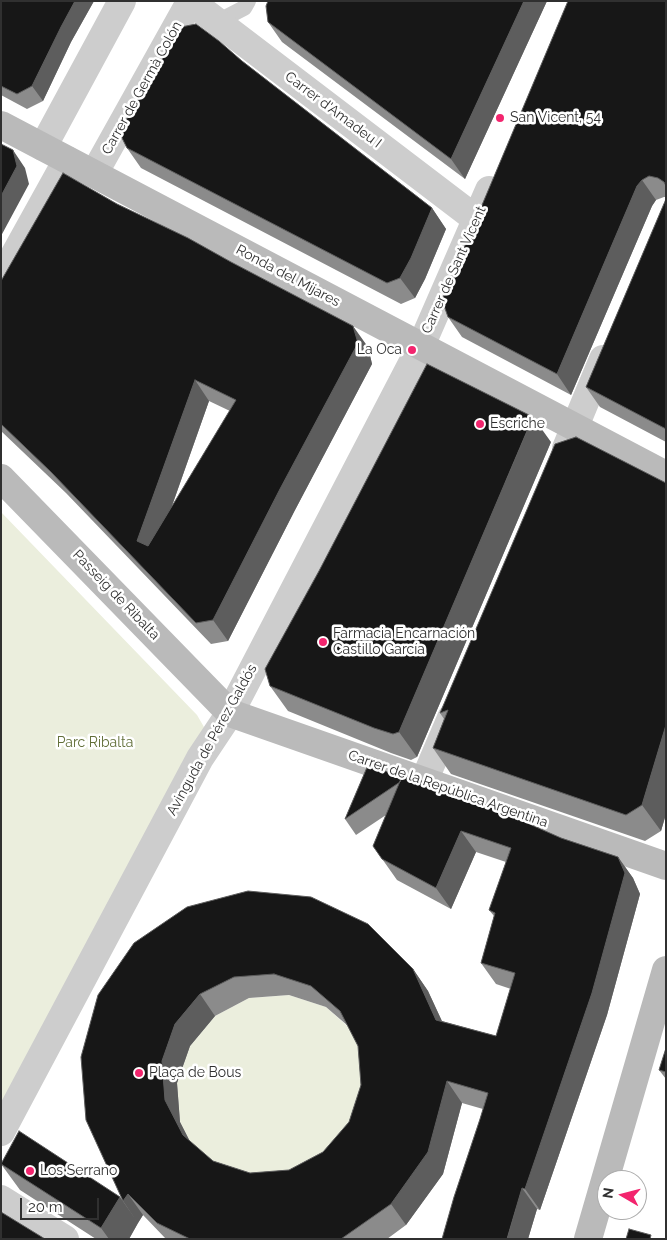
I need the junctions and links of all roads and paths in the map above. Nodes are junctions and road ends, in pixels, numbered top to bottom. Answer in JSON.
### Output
{"nodes":[{"id":1,"x":122,"y":1,"type":"edge"},
{"id":2,"x":190,"y":1,"type":"edge"},
{"id":3,"x":248,"y":1,"type":"edge"},
{"id":4,"x":217,"y":22,"type":"junction"},
{"id":5,"x":1,"y":125,"type":"edge"},
{"id":6,"x":42,"y":147,"type":"junction"},
{"id":7,"x":67,"y":160,"type":"junction"},
{"id":8,"x":499,"y":168,"type":"edge"},
{"id":9,"x":94,"y":174,"type":"junction"},
{"id":10,"x":476,"y":220,"type":"junction"},
{"id":11,"x":1,"y":279,"type":"edge"},
{"id":12,"x":612,"y":338,"type":"edge"},
{"id":13,"x":421,"y":346,"type":"junction"},
{"id":14,"x":574,"y":427,"type":"junction"},
{"id":15,"x":555,"y":473,"type":"edge"},
{"id":16,"x":666,"y":475,"type":"edge"},
{"id":17,"x":1,"y":478,"type":"edge"},
{"id":18,"x":459,"y":699,"type":"edge"},
{"id":19,"x":230,"y":713,"type":"junction"},
{"id":20,"x":424,"y":781,"type":"junction"},
{"id":21,"x":666,"y":866,"type":"edge"},
{"id":22,"x":666,"y":970,"type":"edge"},
{"id":23,"x":1,"y":1132,"type":"edge"},
{"id":24,"x":1,"y":1199,"type":"edge"},
{"id":25,"x":65,"y":1239,"type":"edge"},
{"id":26,"x":588,"y":1239,"type":"edge"}],
"edges":[{"from":1,"to":6,"type":"street"},
{"from":2,"to":4,"type":"street","name":"Carrer d'Amadeu I"},
{"from":2,"to":9,"type":"street","name":"Carrer de Germà Colón"},
{"from":3,"to":4,"type":"lane"},
{"from":4,"to":10,"type":"street","name":"Carrer d'Amadeu I"},
{"from":5,"to":6,"type":"main road","name":"Ronda del Mijares"},
{"from":6,"to":7,"type":"main road","name":"Ronda del Mijares"},
{"from":7,"to":9,"type":"main road","name":"Ronda del Mijares"},
{"from":7,"to":11,"type":"street"},
{"from":8,"to":10,"type":"street","name":"Carrer de Sant Vicent"},
{"from":9,"to":13,"type":"main road","name":"Ronda del Mijares"},
{"from":10,"to":13,"type":"street","name":"Carrer de Sant Vicent"},
{"from":12,"to":14,"type":"street"},
{"from":13,"to":14,"type":"main road","name":"Ronda del Mijares"},
{"from":13,"to":19,"type":"street","name":"Avinguda de Pérez Galdós"},
{"from":14,"to":15,"type":"street"},
{"from":14,"to":16,"type":"main road","name":"Ronda del Mijares"},
{"from":17,"to":19,"type":"main road","name":"Passeig de Ribalta"},
{"from":18,"to":20,"type":"street"},
{"from":19,"to":20,"type":"main road","name":"Carrer de la República Argentina"},
{"from":19,"to":23,"type":"street","name":"Avinguda de Pérez Galdós"},
{"from":20,"to":21,"type":"main road","name":"Carrer de la República Argentina"},
{"from":22,"to":26,"type":"main road"},
{"from":24,"to":25,"type":"street"}]}
